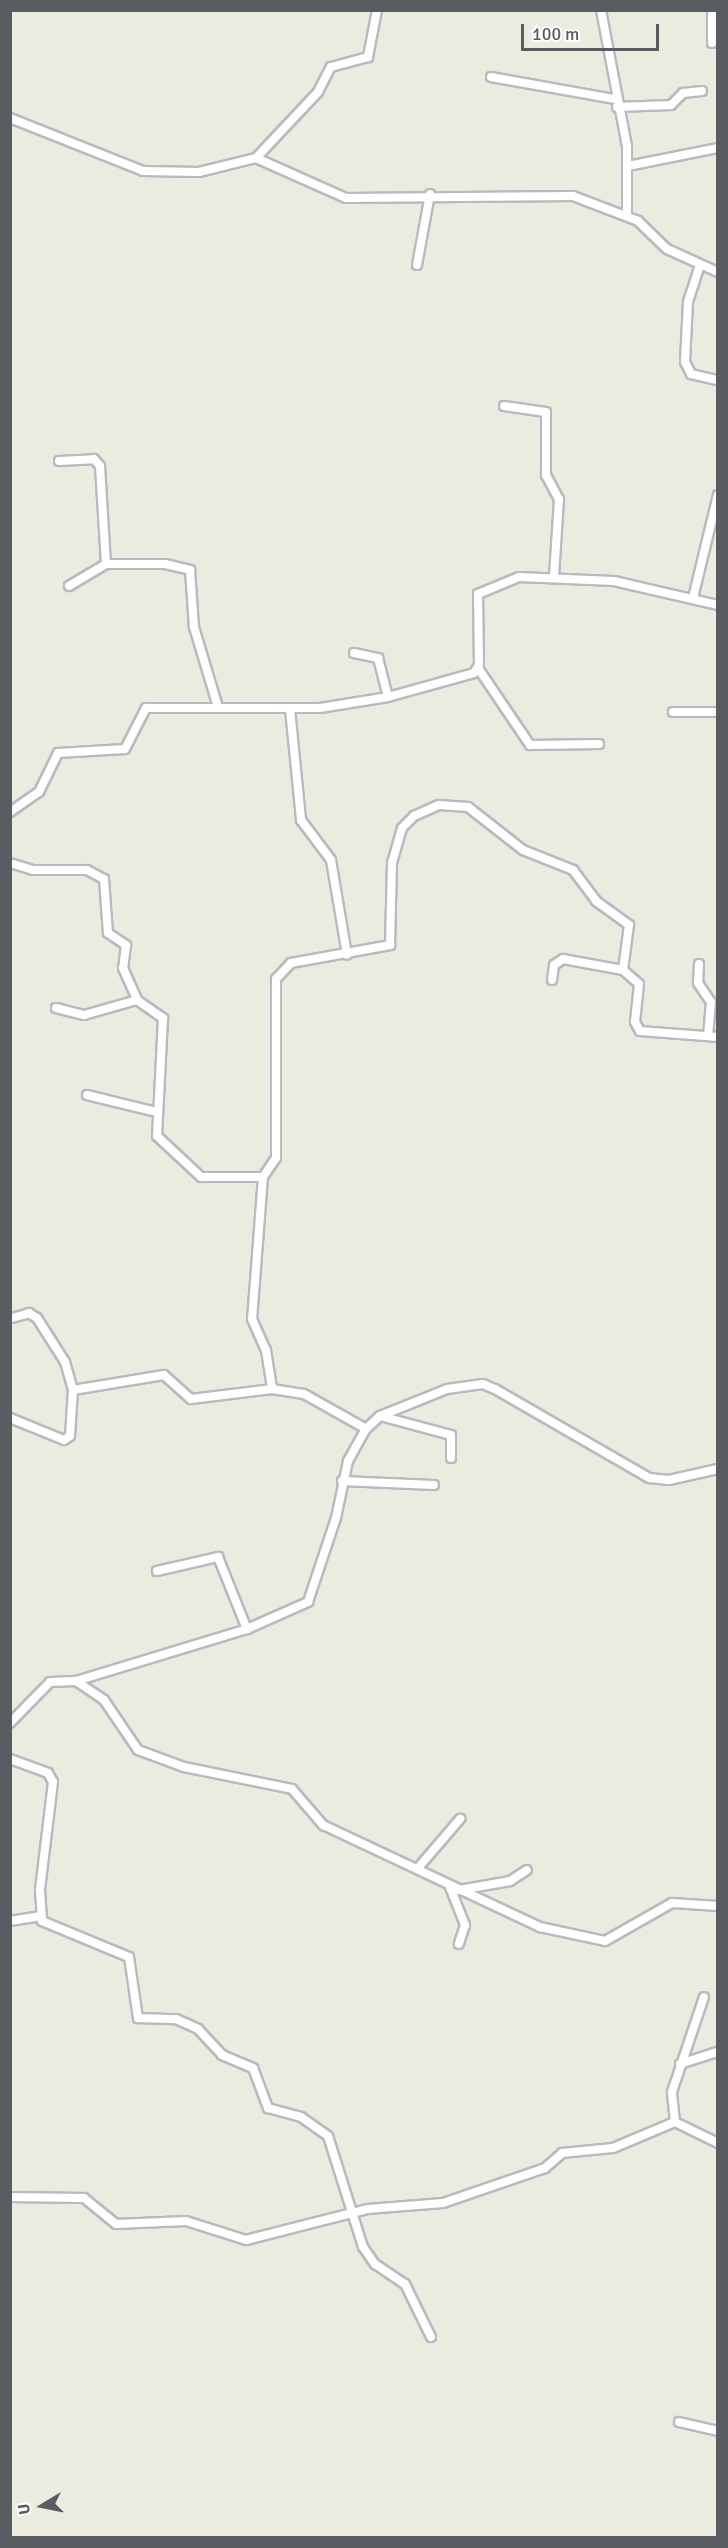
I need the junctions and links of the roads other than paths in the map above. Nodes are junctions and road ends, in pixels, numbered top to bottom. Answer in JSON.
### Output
{"nodes":[{"id":1,"x":377,"y":10,"type":"edge"},
{"id":2,"x":601,"y":10,"type":"edge"},
{"id":3,"x":712,"y":10,"type":"edge"},
{"id":4,"x":712,"y":43,"type":"dead end"},
{"id":5,"x":491,"y":77,"type":"dead end"},
{"id":6,"x":702,"y":92,"type":"dead end"},
{"id":7,"x":616,"y":103,"type":"junction"},
{"id":8,"x":10,"y":118,"type":"edge"},
{"id":9,"x":717,"y":148,"type":"edge"},
{"id":10,"x":256,"y":158,"type":"junction"},
{"id":11,"x":628,"y":166,"type":"junction"},
{"id":12,"x":430,"y":194,"type":"junction"},
{"id":13,"x":627,"y":216,"type":"junction"},
{"id":14,"x":417,"y":265,"type":"dead end"},
{"id":15,"x":700,"y":265,"type":"junction"},
{"id":16,"x":717,"y":272,"type":"edge"},
{"id":17,"x":717,"y":380,"type":"edge"},
{"id":18,"x":504,"y":406,"type":"dead end"},
{"id":19,"x":59,"y":460,"type":"dead end"},
{"id":20,"x":717,"y":495,"type":"edge"},
{"id":21,"x":106,"y":564,"type":"junction"},
{"id":22,"x":554,"y":576,"type":"junction"},
{"id":23,"x":69,"y":586,"type":"dead end"},
{"id":24,"x":693,"y":598,"type":"junction"},
{"id":25,"x":717,"y":605,"type":"edge"},
{"id":26,"x":354,"y":654,"type":"dead end"},
{"id":27,"x":478,"y":668,"type":"junction"},
{"id":28,"x":388,"y":697,"type":"junction"},
{"id":29,"x":218,"y":707,"type":"junction"},
{"id":30,"x":290,"y":709,"type":"junction"},
{"id":31,"x":673,"y":712,"type":"dead end"},
{"id":32,"x":717,"y":712,"type":"edge"},
{"id":33,"x":599,"y":744,"type":"dead end"},
{"id":34,"x":10,"y":812,"type":"edge"},
{"id":35,"x":10,"y":863,"type":"edge"},
{"id":36,"x":347,"y":955,"type":"junction"},
{"id":37,"x":699,"y":964,"type":"dead end"},
{"id":38,"x":623,"y":970,"type":"junction"},
{"id":39,"x":552,"y":980,"type":"dead end"},
{"id":40,"x":137,"y":1000,"type":"junction"},
{"id":41,"x":56,"y":1008,"type":"dead end"},
{"id":42,"x":708,"y":1036,"type":"junction"},
{"id":43,"x":717,"y":1037,"type":"edge"},
{"id":44,"x":87,"y":1095,"type":"dead end"},
{"id":45,"x":156,"y":1112,"type":"junction"},
{"id":46,"x":263,"y":1177,"type":"junction"},
{"id":47,"x":12,"y":1318,"type":"edge"},
{"id":48,"x":272,"y":1389,"type":"junction"},
{"id":49,"x":73,"y":1390,"type":"junction"},
{"id":50,"x":380,"y":1416,"type":"junction"},
{"id":51,"x":10,"y":1418,"type":"edge"},
{"id":52,"x":366,"y":1429,"type":"junction"},
{"id":53,"x":451,"y":1458,"type":"dead end"},
{"id":54,"x":717,"y":1469,"type":"edge"},
{"id":55,"x":342,"y":1480,"type":"junction"},
{"id":56,"x":434,"y":1485,"type":"dead end"},
{"id":57,"x":156,"y":1571,"type":"dead end"},
{"id":58,"x":247,"y":1629,"type":"junction"},
{"id":59,"x":76,"y":1682,"type":"junction"},
{"id":60,"x":10,"y":1723,"type":"edge"},
{"id":61,"x":10,"y":1759,"type":"edge"},
{"id":62,"x":460,"y":1819,"type":"dead end"},
{"id":63,"x":418,"y":1868,"type":"junction"},
{"id":64,"x":528,"y":1870,"type":"dead end"},
{"id":65,"x":450,"y":1885,"type":"junction"},
{"id":66,"x":459,"y":1890,"type":"junction"},
{"id":67,"x":717,"y":1906,"type":"edge"},
{"id":68,"x":40,"y":1916,"type":"junction"},
{"id":69,"x":10,"y":1921,"type":"edge"},
{"id":70,"x":459,"y":1944,"type":"dead end"},
{"id":71,"x":704,"y":1997,"type":"dead end"},
{"id":72,"x":717,"y":2052,"type":"edge"},
{"id":73,"x":680,"y":2064,"type":"junction"},
{"id":74,"x":675,"y":2122,"type":"junction"},
{"id":75,"x":717,"y":2143,"type":"edge"},
{"id":76,"x":10,"y":2197,"type":"edge"},
{"id":77,"x":351,"y":2213,"type":"junction"},
{"id":78,"x":431,"y":2337,"type":"dead end"},
{"id":79,"x":679,"y":2422,"type":"dead end"},
{"id":80,"x":717,"y":2431,"type":"edge"}],
"edges":[{"from":1,"to":10,"type":"street"},
{"from":2,"to":7,"type":"street"},
{"from":3,"to":4,"type":"street"},
{"from":5,"to":7,"type":"street"},
{"from":6,"to":7,"type":"street"},
{"from":7,"to":11,"type":"street"},
{"from":8,"to":10,"type":"street"},
{"from":9,"to":11,"type":"street"},
{"from":10,"to":12,"type":"street"},
{"from":11,"to":13,"type":"street"},
{"from":12,"to":13,"type":"street"},
{"from":12,"to":14,"type":"street"},
{"from":13,"to":15,"type":"street"},
{"from":15,"to":16,"type":"street"},
{"from":15,"to":17,"type":"street"},
{"from":18,"to":22,"type":"street"},
{"from":19,"to":21,"type":"street"},
{"from":20,"to":24,"type":"street"},
{"from":21,"to":23,"type":"street"},
{"from":21,"to":29,"type":"street"},
{"from":22,"to":24,"type":"street"},
{"from":22,"to":27,"type":"street"},
{"from":24,"to":25,"type":"street"},
{"from":26,"to":28,"type":"street"},
{"from":27,"to":28,"type":"street"},
{"from":27,"to":33,"type":"street"},
{"from":28,"to":30,"type":"street"},
{"from":29,"to":30,"type":"street"},
{"from":29,"to":34,"type":"street"},
{"from":30,"to":36,"type":"street"},
{"from":31,"to":32,"type":"street"},
{"from":35,"to":40,"type":"street"},
{"from":36,"to":38,"type":"street"},
{"from":36,"to":46,"type":"street"},
{"from":37,"to":42,"type":"street"},
{"from":38,"to":39,"type":"street"},
{"from":38,"to":42,"type":"street"},
{"from":40,"to":41,"type":"street"},
{"from":40,"to":45,"type":"street"},
{"from":42,"to":43,"type":"street"},
{"from":44,"to":45,"type":"street"},
{"from":45,"to":46,"type":"street"},
{"from":46,"to":48,"type":"street"},
{"from":47,"to":49,"type":"street"},
{"from":48,"to":49,"type":"street"},
{"from":48,"to":52,"type":"street"},
{"from":49,"to":51,"type":"street"},
{"from":50,"to":52,"type":"street"},
{"from":50,"to":53,"type":"street"},
{"from":50,"to":54,"type":"street"},
{"from":52,"to":55,"type":"street"},
{"from":55,"to":56,"type":"street"},
{"from":55,"to":58,"type":"street"},
{"from":57,"to":58,"type":"street"},
{"from":58,"to":59,"type":"street"},
{"from":59,"to":60,"type":"street"},
{"from":59,"to":63,"type":"street"},
{"from":61,"to":68,"type":"street"},
{"from":62,"to":63,"type":"street"},
{"from":63,"to":65,"type":"street"},
{"from":64,"to":66,"type":"street"},
{"from":65,"to":66,"type":"street"},
{"from":65,"to":70,"type":"street"},
{"from":66,"to":67,"type":"street"},
{"from":68,"to":69,"type":"street"},
{"from":68,"to":77,"type":"street"},
{"from":71,"to":73,"type":"street"},
{"from":72,"to":73,"type":"street"},
{"from":73,"to":74,"type":"street"},
{"from":74,"to":75,"type":"street"},
{"from":74,"to":77,"type":"street"},
{"from":76,"to":77,"type":"street"},
{"from":77,"to":78,"type":"street"},
{"from":79,"to":80,"type":"street"}]}
